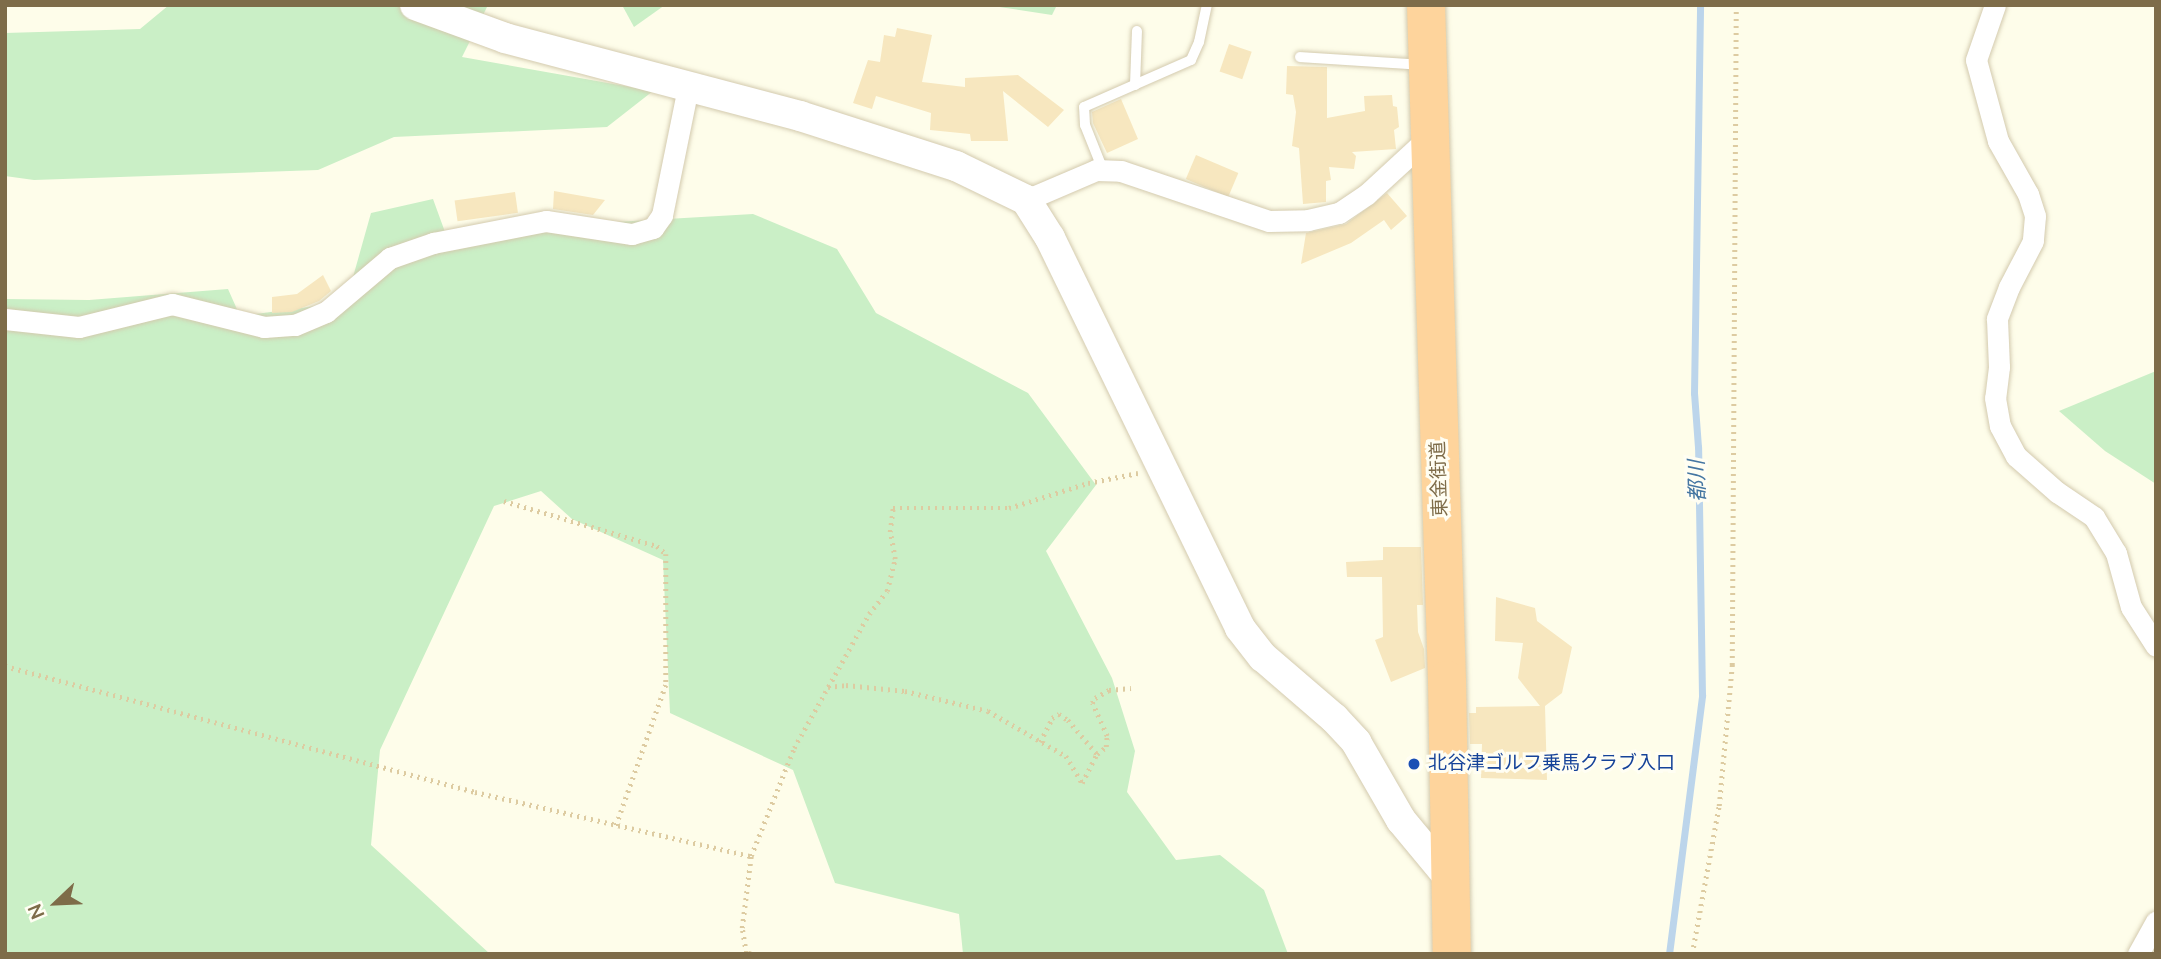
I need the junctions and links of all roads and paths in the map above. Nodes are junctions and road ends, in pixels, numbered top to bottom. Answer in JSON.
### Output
{"nodes":[{"id":1,"x":415,"y":5,"type":"edge"},
{"id":2,"x":1207,"y":5,"type":"edge"},
{"id":3,"x":1426,"y":5,"type":"edge"},
{"id":4,"x":1736,"y":5,"type":"edge"},
{"id":5,"x":1995,"y":5,"type":"edge"},
{"id":6,"x":1137,"y":31,"type":"dead end"},
{"id":7,"x":1300,"y":57,"type":"dead end"},
{"id":8,"x":1425,"y":65,"type":"junction"},
{"id":9,"x":1135,"y":85,"type":"junction"},
{"id":10,"x":688,"y":87,"type":"junction"},
{"id":11,"x":1429,"y":137,"type":"junction"},
{"id":12,"x":1103,"y":170,"type":"junction"},
{"id":13,"x":1026,"y":200,"type":"junction"},
{"id":14,"x":5,"y":319,"type":"edge"},
{"id":15,"x":1159,"y":466,"type":"junction"},
{"id":16,"x":504,"y":500,"type":"dead end"},
{"id":17,"x":2156,"y":646,"type":"edge"},
{"id":18,"x":5,"y":666,"type":"edge"},
{"id":19,"x":828,"y":687,"type":"junction"},
{"id":20,"x":1131,"y":688,"type":"dead end"},
{"id":21,"x":1040,"y":742,"type":"junction"},
{"id":22,"x":1097,"y":754,"type":"junction"},
{"id":23,"x":616,"y":826,"type":"junction"},
{"id":24,"x":751,"y":856,"type":"junction"},
{"id":25,"x":1450,"y":878,"type":"junction"},
{"id":26,"x":2156,"y":922,"type":"edge"},
{"id":27,"x":751,"y":954,"type":"edge"},
{"id":28,"x":1454,"y":954,"type":"edge"},
{"id":29,"x":1692,"y":954,"type":"edge"},
{"id":30,"x":2138,"y":954,"type":"edge"}],
"edges":[{"from":1,"to":10,"type":"street"},
{"from":2,"to":9,"type":"lane"},
{"from":3,"to":8,"type":"highway","name":"東金街道"},
{"from":4,"to":29,"type":"path"},
{"from":5,"to":17,"type":"street"},
{"from":6,"to":9,"type":"lane"},
{"from":7,"to":8,"type":"lane"},
{"from":8,"to":11,"type":"highway","name":"東金街道"},
{"from":9,"to":12,"type":"lane"},
{"from":10,"to":13,"type":"street"},
{"from":10,"to":14,"type":"street"},
{"from":11,"to":12,"type":"street"},
{"from":11,"to":25,"type":"highway","name":"東金街道"},
{"from":12,"to":13,"type":"street"},
{"from":13,"to":15,"type":"street"},
{"from":15,"to":19,"type":"path"},
{"from":15,"to":25,"type":"street"},
{"from":16,"to":23,"type":"path"},
{"from":18,"to":23,"type":"path"},
{"from":19,"to":21,"type":"path"},
{"from":19,"to":24,"type":"path"},
{"from":20,"to":22,"type":"path"},
{"from":21,"to":22,"type":"path"},
{"from":21,"to":22,"type":"path"},
{"from":23,"to":24,"type":"path"},
{"from":24,"to":27,"type":"path"},
{"from":25,"to":28,"type":"highway","name":"東金街道"},
{"from":26,"to":30,"type":"street"}]}
